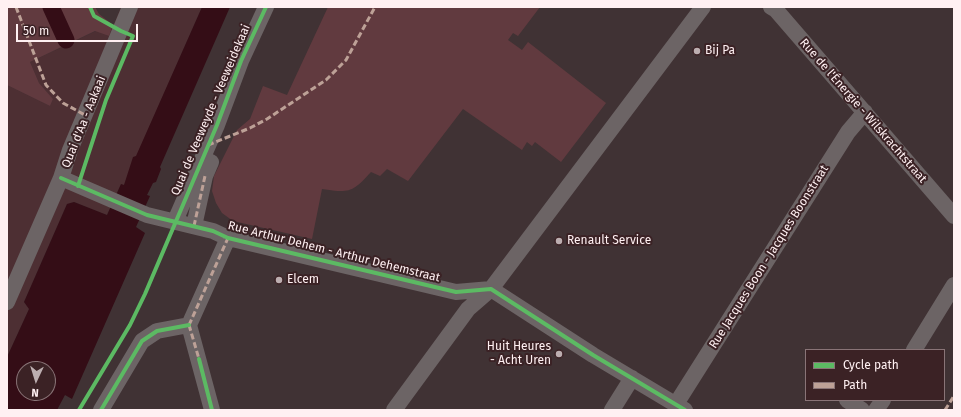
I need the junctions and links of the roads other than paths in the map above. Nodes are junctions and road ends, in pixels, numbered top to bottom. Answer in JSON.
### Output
{"nodes":[{"id":1,"x":130,"y":7,"type":"edge"},
{"id":2,"x":266,"y":7,"type":"edge"},
{"id":3,"x":703,"y":7,"type":"edge"},
{"id":4,"x":771,"y":7,"type":"edge"},
{"id":5,"x":864,"y":112,"type":"junction"},
{"id":6,"x":221,"y":139,"type":"dead end"},
{"id":7,"x":61,"y":178,"type":"junction"},
{"id":8,"x":954,"y":216,"type":"edge"},
{"id":9,"x":175,"y":220,"type":"junction"},
{"id":10,"x":194,"y":226,"type":"junction"},
{"id":11,"x":228,"y":238,"type":"junction"},
{"id":12,"x":954,"y":285,"type":"edge"},
{"id":13,"x":491,"y":290,"type":"junction"},
{"id":14,"x":7,"y":302,"type":"edge"},
{"id":15,"x":189,"y":325,"type":"junction"},
{"id":16,"x":915,"y":349,"type":"edge"},
{"id":17,"x":632,"y":378,"type":"junction"},
{"id":18,"x":848,"y":401,"type":"edge"},
{"id":19,"x":882,"y":401,"type":"edge"},
{"id":20,"x":681,"y":407,"type":"edge"},
{"id":21,"x":101,"y":410,"type":"edge"},
{"id":22,"x":212,"y":410,"type":"edge"},
{"id":23,"x":394,"y":410,"type":"edge"},
{"id":24,"x":612,"y":410,"type":"edge"},
{"id":25,"x":862,"y":410,"type":"edge"},
{"id":26,"x":876,"y":410,"type":"edge"}],
"edges":[{"from":1,"to":7,"type":"street","name":"Quai d'Aa - Aakaai"},
{"from":2,"to":9,"type":"street","name":"Quai de Veeweyde - Veeweidekaai"},
{"from":3,"to":13,"type":"street"},
{"from":4,"to":5,"type":"street","name":"Rue de l'Énergie - Wilskrachtstraat"},
{"from":5,"to":8,"type":"street","name":"Rue de l'Énergie - Wilskrachtstraat"},
{"from":5,"to":20,"type":"street","name":"Rue Jacques Boon - Jacques Boonstraat"},
{"from":6,"to":10,"type":"street","name":"Quai de Veeweyde - Veeweidekaai"},
{"from":7,"to":9,"type":"street","name":"Rue Arthur Dehem - Arthur Dehemstraat"},
{"from":7,"to":14,"type":"street","name":"Quai d'Aa - Aakaai"},
{"from":9,"to":10,"type":"street","name":"Rue Arthur Dehem - Arthur Dehemstraat"},
{"from":10,"to":11,"type":"street","name":"Rue Arthur Dehem - Arthur Dehemstraat"},
{"from":11,"to":13,"type":"street","name":"Rue Arthur Dehem - Arthur Dehemstraat"},
{"from":11,"to":15,"type":"street"},
{"from":12,"to":16,"type":"street"},
{"from":13,"to":17,"type":"street"},
{"from":13,"to":23,"type":"street"},
{"from":15,"to":21,"type":"street"},
{"from":15,"to":22,"type":"street"},
{"from":17,"to":20,"type":"street"},
{"from":17,"to":24,"type":"street"},
{"from":18,"to":25,"type":"street"},
{"from":19,"to":26,"type":"street"}]}
